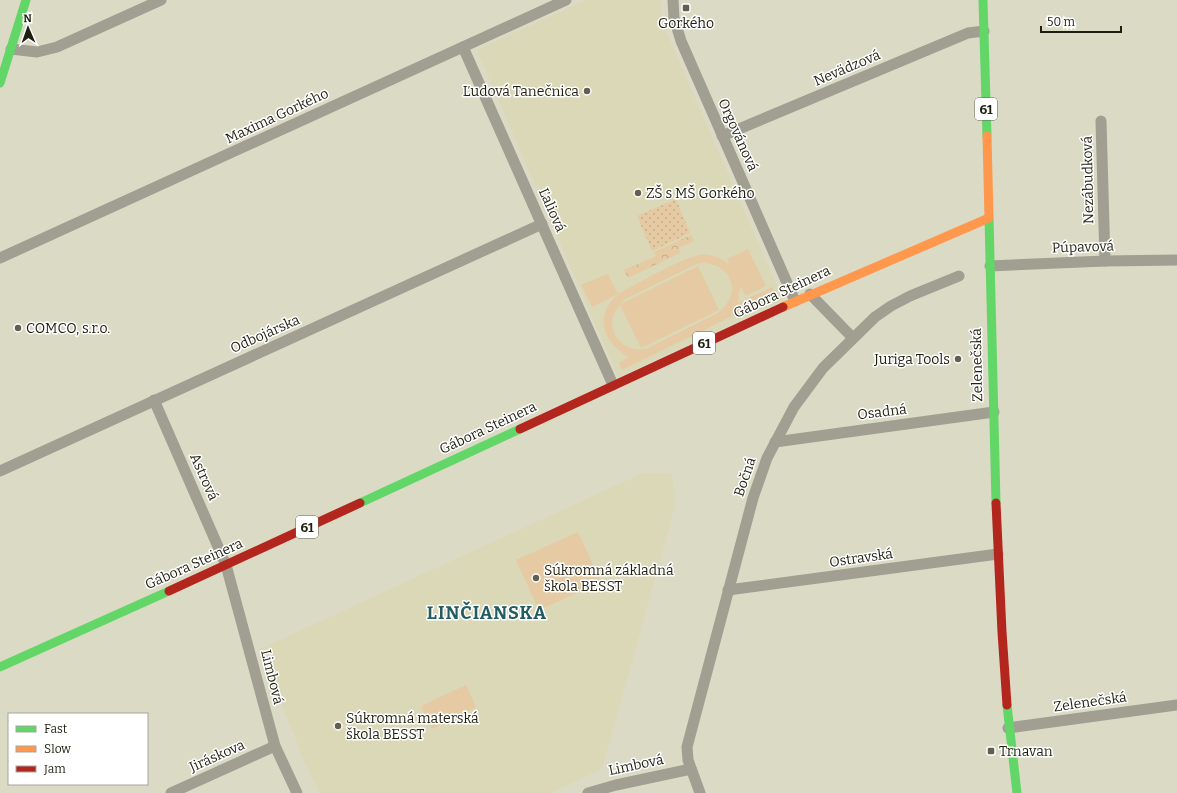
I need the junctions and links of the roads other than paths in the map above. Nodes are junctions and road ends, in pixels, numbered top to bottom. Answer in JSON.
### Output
{"nodes":[{"id":1,"x":26,"y":0,"type":"edge"},
{"id":2,"x":161,"y":0,"type":"edge"},
{"id":3,"x":566,"y":0,"type":"edge"},
{"id":4,"x":673,"y":0,"type":"edge"},
{"id":5,"x":983,"y":0,"type":"edge"},
{"id":6,"x":984,"y":31,"type":"junction"},
{"id":7,"x":463,"y":47,"type":"junction"},
{"id":8,"x":11,"y":48,"type":"junction"},
{"id":9,"x":0,"y":84,"type":"edge"},
{"id":10,"x":1101,"y":122,"type":"dead end"},
{"id":11,"x":722,"y":136,"type":"junction"},
{"id":12,"x":989,"y":218,"type":"junction"},
{"id":13,"x":542,"y":224,"type":"junction"},
{"id":14,"x":0,"y":258,"type":"edge"},
{"id":15,"x":1177,"y":260,"type":"edge"},
{"id":16,"x":1105,"y":261,"type":"junction"},
{"id":17,"x":990,"y":266,"type":"junction"},
{"id":18,"x":959,"y":276,"type":"dead end"},
{"id":19,"x":810,"y":294,"type":"junction"},
{"id":20,"x":794,"y":301,"type":"junction"},
{"id":21,"x":852,"y":337,"type":"junction"},
{"id":22,"x":613,"y":385,"type":"junction"},
{"id":23,"x":154,"y":400,"type":"junction"},
{"id":24,"x":994,"y":412,"type":"junction"},
{"id":25,"x":775,"y":442,"type":"junction"},
{"id":26,"x":0,"y":471,"type":"edge"},
{"id":27,"x":998,"y":554,"type":"junction"},
{"id":28,"x":226,"y":565,"type":"junction"},
{"id":29,"x":728,"y":590,"type":"junction"},
{"id":30,"x":0,"y":667,"type":"edge"},
{"id":31,"x":1177,"y":705,"type":"edge"},
{"id":32,"x":1008,"y":728,"type":"junction"},
{"id":33,"x":275,"y":746,"type":"junction"},
{"id":34,"x":691,"y":769,"type":"junction"},
{"id":35,"x":171,"y":793,"type":"edge"},
{"id":36,"x":297,"y":793,"type":"edge"},
{"id":37,"x":588,"y":793,"type":"edge"},
{"id":38,"x":700,"y":793,"type":"edge"},
{"id":39,"x":1017,"y":793,"type":"edge"}],
"edges":[{"from":1,"to":8,"type":"main road"},
{"from":2,"to":8,"type":"street"},
{"from":3,"to":7,"type":"street","name":"Maxima Gorkého"},
{"from":4,"to":11,"type":"street","name":"Orgovánová"},
{"from":5,"to":6,"type":"main road","name":"Zelenečská","number":"61"},
{"from":6,"to":11,"type":"street","name":"Nevädzová"},
{"from":6,"to":12,"type":"main road","name":"Zelenečská","number":"61"},
{"from":7,"to":13,"type":"street","name":"Ľaliová"},
{"from":7,"to":14,"type":"street","name":"Maxima Gorkého"},
{"from":8,"to":9,"type":"main road"},
{"from":10,"to":16,"type":"street","name":"Nezábudková"},
{"from":11,"to":20,"type":"street","name":"Orgovánová"},
{"from":12,"to":17,"type":"main road","name":"Zelenečská"},
{"from":12,"to":19,"type":"main road","name":"Gábora Steinera","number":"61"},
{"from":13,"to":22,"type":"street","name":"Ľaliová"},
{"from":13,"to":23,"type":"street","name":"Odbojárska"},
{"from":15,"to":16,"type":"street","name":"Púpavová"},
{"from":16,"to":17,"type":"street","name":"Púpavová"},
{"from":17,"to":24,"type":"main road","name":"Zelenečská"},
{"from":18,"to":21,"type":"street","name":"Bočná"},
{"from":19,"to":20,"type":"main road","name":"Gábora Steinera","number":"61"},
{"from":19,"to":21,"type":"street"},
{"from":20,"to":22,"type":"main road","name":"Gábora Steinera","number":"61"},
{"from":21,"to":25,"type":"street","name":"Bočná"},
{"from":22,"to":28,"type":"main road","name":"Gábora Steinera","number":"61"},
{"from":23,"to":26,"type":"street","name":"Odbojárska"},
{"from":23,"to":28,"type":"street","name":"Astrová"},
{"from":24,"to":25,"type":"street","name":"Osadná"},
{"from":24,"to":27,"type":"main road","name":"Zelenečská"},
{"from":25,"to":29,"type":"street","name":"Bočná"},
{"from":27,"to":29,"type":"street","name":"Ostravská"},
{"from":27,"to":32,"type":"main road","name":"Zelenečská"},
{"from":28,"to":30,"type":"main road","name":"Gábora Steinera","number":"61"},
{"from":28,"to":33,"type":"street","name":"Limbová"},
{"from":29,"to":34,"type":"street","name":"Bočná"},
{"from":31,"to":32,"type":"street","name":"Zelenečská"},
{"from":32,"to":39,"type":"main road","name":"Zelenečská"},
{"from":33,"to":35,"type":"street","name":"Jiráskova"},
{"from":33,"to":36,"type":"street","name":"Limbová"},
{"from":34,"to":37,"type":"street","name":"Limbová"},
{"from":34,"to":38,"type":"street","name":"Bočná"}]}
